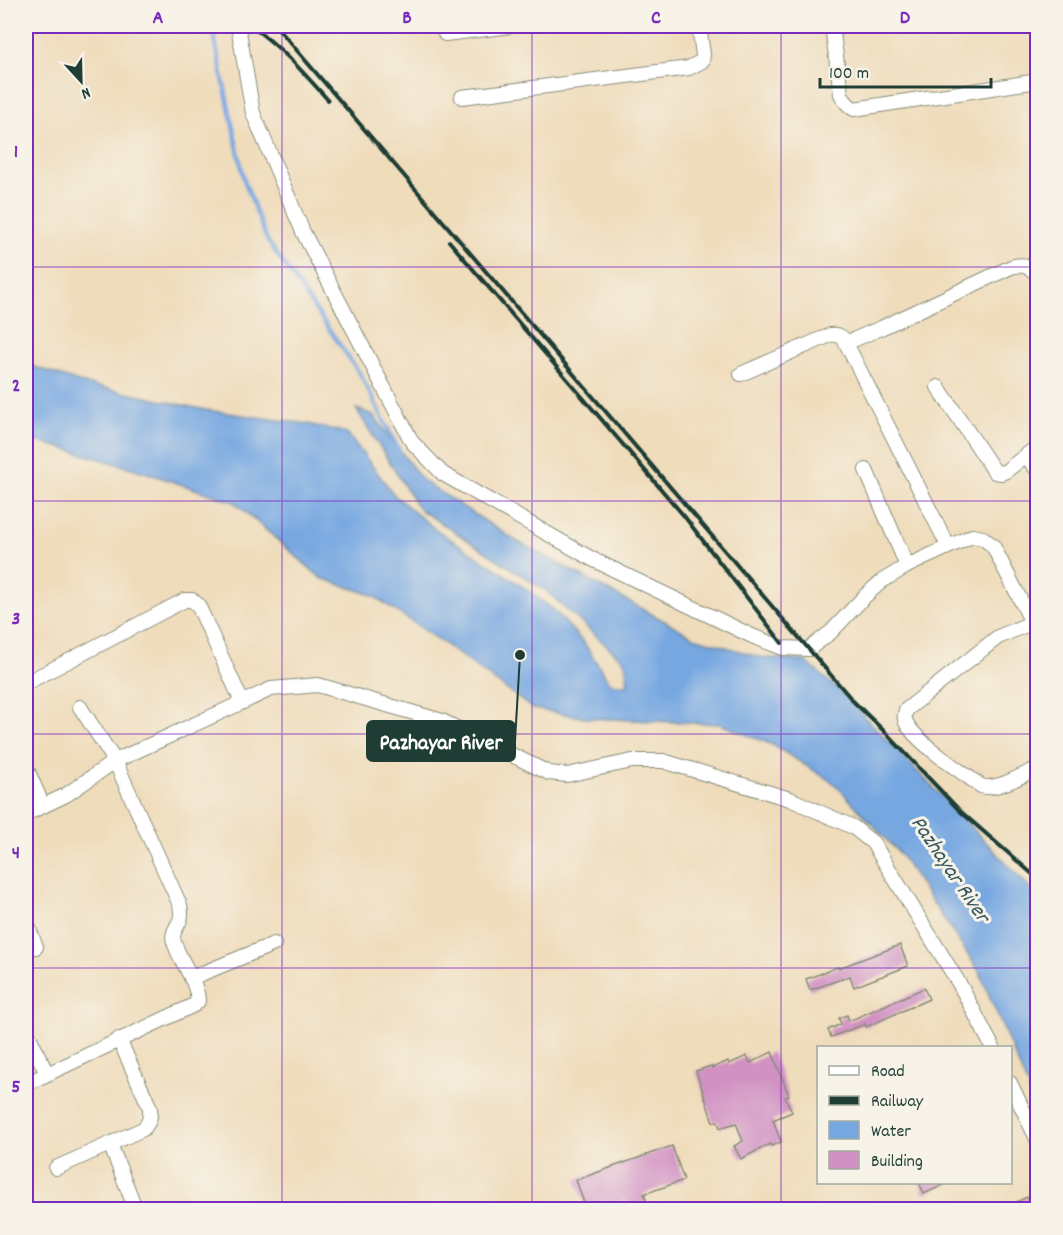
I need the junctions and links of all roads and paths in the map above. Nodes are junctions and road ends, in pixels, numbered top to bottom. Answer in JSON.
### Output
{"nodes":[{"id":1,"x":238,"y":26,"type":"edge"},
{"id":2,"x":511,"y":26,"type":"edge"},
{"id":3,"x":699,"y":26,"type":"edge"},
{"id":4,"x":832,"y":26,"type":"edge"},
{"id":5,"x":445,"y":34,"type":"dead end"},
{"id":6,"x":1038,"y":81,"type":"edge"},
{"id":7,"x":462,"y":97,"type":"dead end"},
{"id":8,"x":1038,"y":276,"type":"edge"},
{"id":9,"x":846,"y":343,"type":"junction"},
{"id":10,"x":741,"y":374,"type":"dead end"},
{"id":11,"x":938,"y":387,"type":"dead end"},
{"id":12,"x":1038,"y":446,"type":"edge"},
{"id":13,"x":1026,"y":456,"type":"junction"},
{"id":14,"x":866,"y":470,"type":"dead end"},
{"id":15,"x":1038,"y":471,"type":"edge"},
{"id":16,"x":948,"y":546,"type":"junction"},
{"id":17,"x":907,"y":566,"type":"junction"},
{"id":18,"x":1036,"y":626,"type":"edge"},
{"id":19,"x":26,"y":683,"type":"edge"},
{"id":20,"x":242,"y":702,"type":"junction"},
{"id":21,"x":80,"y":706,"type":"dead end"},
{"id":22,"x":116,"y":761,"type":"junction"},
{"id":23,"x":26,"y":767,"type":"edge"},
{"id":24,"x":1038,"y":768,"type":"edge"},
{"id":25,"x":43,"y":806,"type":"junction"},
{"id":26,"x":26,"y":814,"type":"edge"},
{"id":27,"x":26,"y":921,"type":"edge"},
{"id":28,"x":274,"y":944,"type":"dead end"},
{"id":29,"x":36,"y":946,"type":"dead end"},
{"id":30,"x":191,"y":978,"type":"junction"},
{"id":31,"x":26,"y":1030,"type":"edge"},
{"id":32,"x":119,"y":1039,"type":"junction"},
{"id":33,"x":992,"y":1046,"type":"edge"},
{"id":34,"x":47,"y":1074,"type":"junction"},
{"id":35,"x":26,"y":1084,"type":"edge"},
{"id":36,"x":1012,"y":1085,"type":"edge"},
{"id":37,"x":1038,"y":1141,"type":"edge"},
{"id":38,"x":110,"y":1144,"type":"junction"},
{"id":39,"x":56,"y":1168,"type":"dead end"},
{"id":40,"x":135,"y":1209,"type":"edge"}],
"edges":[{"from":1,"to":17,"type":"street"},
{"from":2,"to":5,"type":"street"},
{"from":3,"to":7,"type":"street"},
{"from":4,"to":6,"type":"street"},
{"from":8,"to":9,"type":"street"},
{"from":9,"to":10,"type":"street"},
{"from":9,"to":16,"type":"street"},
{"from":11,"to":13,"type":"street"},
{"from":12,"to":13,"type":"street"},
{"from":13,"to":15,"type":"street"},
{"from":14,"to":17,"type":"street"},
{"from":16,"to":17,"type":"street"},
{"from":16,"to":18,"type":"street"},
{"from":18,"to":24,"type":"street"},
{"from":19,"to":20,"type":"street"},
{"from":20,"to":22,"type":"street"},
{"from":20,"to":33,"type":"street"},
{"from":21,"to":22,"type":"street"},
{"from":22,"to":25,"type":"street"},
{"from":22,"to":30,"type":"street"},
{"from":23,"to":25,"type":"street"},
{"from":25,"to":26,"type":"street"},
{"from":27,"to":29,"type":"street"},
{"from":28,"to":30,"type":"street"},
{"from":30,"to":32,"type":"street"},
{"from":31,"to":34,"type":"street"},
{"from":32,"to":34,"type":"street"},
{"from":32,"to":38,"type":"street"},
{"from":34,"to":35,"type":"street"},
{"from":36,"to":37,"type":"street"},
{"from":38,"to":39,"type":"street"},
{"from":38,"to":40,"type":"street"}]}
